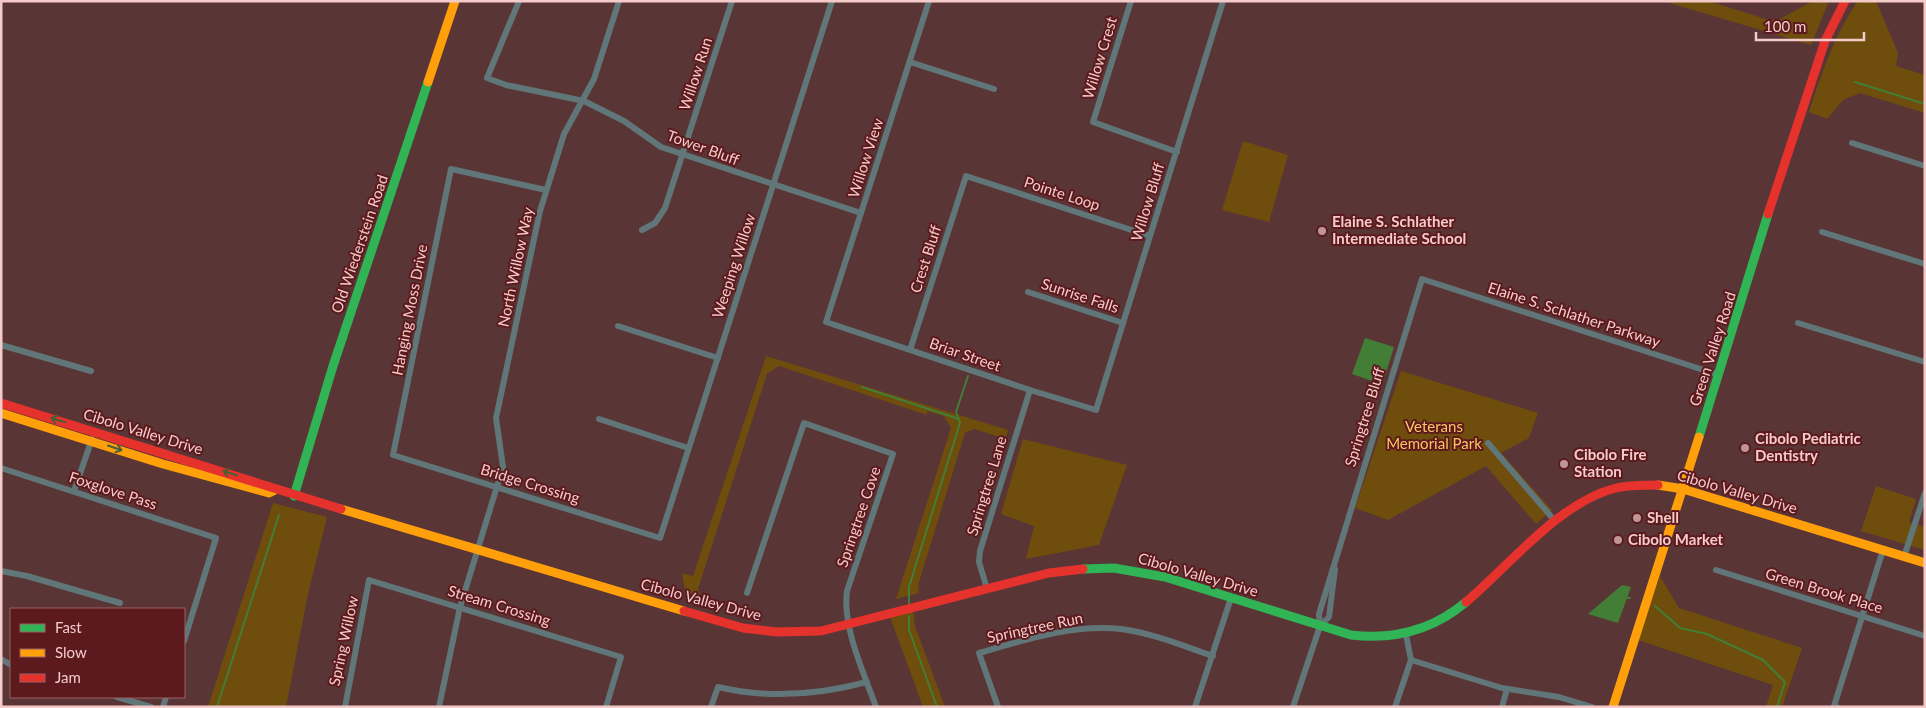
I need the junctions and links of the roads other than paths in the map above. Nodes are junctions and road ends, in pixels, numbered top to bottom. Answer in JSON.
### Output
{"nodes":[{"id":1,"x":454,"y":1,"type":"edge"},
{"id":2,"x":519,"y":1,"type":"edge"},
{"id":3,"x":619,"y":1,"type":"edge"},
{"id":4,"x":732,"y":1,"type":"edge"},
{"id":5,"x":832,"y":1,"type":"edge"},
{"id":6,"x":929,"y":1,"type":"edge"},
{"id":7,"x":1131,"y":1,"type":"edge"},
{"id":8,"x":1222,"y":1,"type":"edge"},
{"id":9,"x":1845,"y":1,"type":"edge"},
{"id":10,"x":910,"y":62,"type":"junction"},
{"id":11,"x":994,"y":89,"type":"dead end"},
{"id":12,"x":584,"y":101,"type":"junction"},
{"id":13,"x":1852,"y":143,"type":"dead end"},
{"id":14,"x":1177,"y":152,"type":"junction"},
{"id":15,"x":682,"y":156,"type":"junction"},
{"id":16,"x":1925,"y":166,"type":"edge"},
{"id":17,"x":966,"y":176,"type":"joint"},
{"id":18,"x":773,"y":185,"type":"junction"},
{"id":19,"x":546,"y":190,"type":"junction"},
{"id":20,"x":861,"y":213,"type":"junction"},
{"id":21,"x":642,"y":230,"type":"dead end"},
{"id":22,"x":1822,"y":232,"type":"dead end"},
{"id":23,"x":1150,"y":236,"type":"junction"},
{"id":24,"x":1925,"y":264,"type":"edge"},
{"id":25,"x":1422,"y":279,"type":"joint"},
{"id":26,"x":1028,"y":292,"type":"dead end"},
{"id":27,"x":826,"y":322,"type":"joint"},
{"id":28,"x":1123,"y":323,"type":"junction"},
{"id":29,"x":1798,"y":323,"type":"dead end"},
{"id":30,"x":618,"y":326,"type":"dead end"},
{"id":31,"x":1,"y":345,"type":"edge"},
{"id":32,"x":910,"y":350,"type":"junction"},
{"id":33,"x":718,"y":358,"type":"junction"},
{"id":34,"x":1925,"y":362,"type":"edge"},
{"id":35,"x":91,"y":372,"type":"dead end"},
{"id":36,"x":1718,"y":374,"type":"junction"},
{"id":37,"x":1030,"y":390,"type":"junction"},
{"id":38,"x":1,"y":402,"type":"edge"},
{"id":39,"x":1096,"y":410,"type":"joint"},
{"id":40,"x":1,"y":413,"type":"edge"},
{"id":41,"x":600,"y":419,"type":"dead end"},
{"id":42,"x":93,"y":435,"type":"junction"},
{"id":43,"x":1488,"y":443,"type":"dead end"},
{"id":44,"x":688,"y":448,"type":"junction"},
{"id":45,"x":393,"y":455,"type":"joint"},
{"id":46,"x":1,"y":468,"type":"edge"},
{"id":47,"x":497,"y":487,"type":"junction"},
{"id":48,"x":1683,"y":489,"type":"junction"},
{"id":49,"x":74,"y":491,"type":"junction"},
{"id":50,"x":1925,"y":493,"type":"edge"},
{"id":51,"x":294,"y":496,"type":"junction"},
{"id":52,"x":1916,"y":520,"type":"junction"},
{"id":53,"x":1555,"y":521,"type":"junction"},
{"id":54,"x":1925,"y":523,"type":"edge"},
{"id":55,"x":660,"y":538,"type":"joint"},
{"id":56,"x":478,"y":548,"type":"junction"},
{"id":57,"x":1883,"y":550,"type":"junction"},
{"id":58,"x":1904,"y":557,"type":"junction"},
{"id":59,"x":1925,"y":563,"type":"edge"},
{"id":60,"x":1716,"y":570,"type":"dead end"},
{"id":61,"x":1,"y":571,"type":"edge"},
{"id":62,"x":370,"y":580,"type":"joint"},
{"id":63,"x":987,"y":589,"type":"junction"},
{"id":64,"x":747,"y":593,"type":"dead end"},
{"id":65,"x":1231,"y":598,"type":"junction"},
{"id":66,"x":120,"y":603,"type":"dead end"},
{"id":67,"x":460,"y":606,"type":"junction"},
{"id":68,"x":1862,"y":616,"type":"junction"},
{"id":69,"x":849,"y":625,"type":"junction"},
{"id":70,"x":1320,"y":626,"type":"junction"},
{"id":71,"x":1406,"y":635,"type":"junction"},
{"id":72,"x":1925,"y":636,"type":"edge"},
{"id":73,"x":185,"y":638,"type":"edge"},
{"id":74,"x":1212,"y":656,"type":"junction"},
{"id":75,"x":1411,"y":660,"type":"junction"},
{"id":76,"x":867,"y":682,"type":"junction"},
{"id":77,"x":1507,"y":689,"type":"junction"},
{"id":78,"x":120,"y":698,"type":"edge"},
{"id":79,"x":1835,"y":706,"type":"edge"},
{"id":80,"x":151,"y":707,"type":"edge"},
{"id":81,"x":345,"y":707,"type":"edge"},
{"id":82,"x":439,"y":707,"type":"edge"},
{"id":83,"x":606,"y":707,"type":"edge"},
{"id":84,"x":711,"y":707,"type":"edge"},
{"id":85,"x":876,"y":707,"type":"edge"},
{"id":86,"x":998,"y":707,"type":"edge"},
{"id":87,"x":1195,"y":707,"type":"edge"},
{"id":88,"x":1293,"y":707,"type":"edge"},
{"id":89,"x":1395,"y":707,"type":"edge"},
{"id":90,"x":1502,"y":707,"type":"edge"},
{"id":91,"x":1592,"y":707,"type":"edge"},
{"id":92,"x":1613,"y":707,"type":"edge"}],
"edges":[{"from":1,"to":51,"type":"main road","name":"Old Wiederstein Road"},
{"from":2,"to":12,"type":"street","name":"Tower Bluff"},
{"from":3,"to":12,"type":"street","name":"North Willow Way"},
{"from":4,"to":15,"type":"street","name":"Willow Run"},
{"from":5,"to":18,"type":"street","name":"Weeping Willow"},
{"from":6,"to":10,"type":"street","name":"Willow View"},
{"from":7,"to":14,"type":"street","name":"Willow Crest"},
{"from":8,"to":14,"type":"street","name":"Willow Bluff"},
{"from":9,"to":36,"type":"main road","name":"Green Valley Road"},
{"from":10,"to":11,"type":"street"},
{"from":10,"to":20,"type":"street","name":"Willow View"},
{"from":12,"to":15,"type":"street","name":"Tower Bluff"},
{"from":12,"to":19,"type":"street","name":"North Willow Way"},
{"from":13,"to":16,"type":"street"},
{"from":14,"to":23,"type":"street","name":"Willow Bluff"},
{"from":15,"to":18,"type":"street","name":"Tower Bluff"},
{"from":15,"to":21,"type":"street","name":"Willow Run"},
{"from":17,"to":23,"type":"street","name":"Pointe Loop"},
{"from":17,"to":32,"type":"street","name":"Crest Bluff"},
{"from":18,"to":20,"type":"street","name":"Tower Bluff"},
{"from":18,"to":33,"type":"street","name":"Weeping Willow"},
{"from":19,"to":45,"type":"street","name":"Hanging Moss Drive"},
{"from":19,"to":47,"type":"street","name":"North Willow Way"},
{"from":20,"to":27,"type":"street","name":"Willow View"},
{"from":22,"to":24,"type":"street"},
{"from":23,"to":28,"type":"street","name":"Willow Bluff"},
{"from":25,"to":36,"type":"street","name":"Elaine S. Schlather Parkway"},
{"from":25,"to":70,"type":"street","name":"Springtree Bluff"},
{"from":26,"to":28,"type":"street","name":"Sunrise Falls"},
{"from":27,"to":32,"type":"street","name":"Briar Street"},
{"from":28,"to":39,"type":"street","name":"Willow Bluff"},
{"from":29,"to":34,"type":"street"},
{"from":30,"to":33,"type":"street"},
{"from":31,"to":35,"type":"street"},
{"from":32,"to":37,"type":"street","name":"Briar Street"},
{"from":33,"to":44,"type":"street","name":"Weeping Willow"},
{"from":36,"to":48,"type":"main road","name":"Green Valley Road"},
{"from":37,"to":39,"type":"street","name":"Briar Street"},
{"from":37,"to":63,"type":"street","name":"Springtree Lane"},
{"from":42,"to":38,"type":"main road","name":"Cibolo Valley Drive","one_way":true},
{"from":40,"to":42,"type":"main road","name":"Cibolo Valley Drive"},
{"from":41,"to":44,"type":"street"},
{"from":42,"to":49,"type":"street"},
{"from":42,"to":51,"type":"main road","name":"Cibolo Valley Drive"},
{"from":43,"to":53,"type":"street"},
{"from":44,"to":55,"type":"street","name":"Weeping Willow"},
{"from":45,"to":47,"type":"street","name":"Bridge Crossing"},
{"from":46,"to":49,"type":"street","name":"Foxglove Pass"},
{"from":47,"to":55,"type":"street","name":"Bridge Crossing"},
{"from":47,"to":56,"type":"street","name":"North Willow Way"},
{"from":48,"to":53,"type":"main road","name":"Cibolo Valley Drive"},
{"from":48,"to":57,"type":"main road","name":"Cibolo Valley Drive"},
{"from":48,"to":92,"type":"main road","name":"Green Valley Road"},
{"from":49,"to":73,"type":"street","name":"Foxglove Pass"},
{"from":50,"to":52,"type":"street"},
{"from":51,"to":56,"type":"main road","name":"Cibolo Valley Drive"},
{"from":52,"to":54,"type":"street"},
{"from":52,"to":58,"type":"street"},
{"from":53,"to":71,"type":"main road","name":"Cibolo Valley Drive"},
{"from":56,"to":67,"type":"street","name":"North Willow Way"},
{"from":56,"to":69,"type":"main road","name":"Cibolo Valley Drive"},
{"from":57,"to":58,"type":"main road","name":"Cibolo Valley Drive"},
{"from":57,"to":68,"type":"street"},
{"from":58,"to":59,"type":"main road","name":"Cibolo Valley Drive"},
{"from":60,"to":68,"type":"street","name":"Green Brook Place"},
{"from":61,"to":66,"type":"street"},
{"from":62,"to":67,"type":"street","name":"Stream Crossing"},
{"from":62,"to":81,"type":"street","name":"Spring Willow"},
{"from":63,"to":65,"type":"main road","name":"Cibolo Valley Drive"},
{"from":63,"to":69,"type":"main road","name":"Cibolo Valley Drive"},
{"from":64,"to":69,"type":"street","name":"Springtree Cove"},
{"from":65,"to":70,"type":"main road","name":"Cibolo Valley Drive"},
{"from":65,"to":74,"type":"street"},
{"from":67,"to":82,"type":"street","name":"North Willow Way"},
{"from":67,"to":83,"type":"street","name":"Stream Crossing"},
{"from":68,"to":72,"type":"street","name":"Green Brook Place"},
{"from":68,"to":79,"type":"street"},
{"from":69,"to":76,"type":"street","name":"Springtree Cove"},
{"from":70,"to":71,"type":"main road","name":"Cibolo Valley Drive"},
{"from":70,"to":88,"type":"street","name":"Springtree Bluff"},
{"from":71,"to":75,"type":"street"},
{"from":74,"to":86,"type":"street","name":"Springtree Run"},
{"from":74,"to":87,"type":"street"},
{"from":75,"to":77,"type":"street"},
{"from":75,"to":89,"type":"street"},
{"from":76,"to":84,"type":"street"},
{"from":76,"to":85,"type":"street","name":"Springtree Cove"},
{"from":77,"to":90,"type":"street"},
{"from":77,"to":91,"type":"street"},
{"from":78,"to":80,"type":"street"}]}
